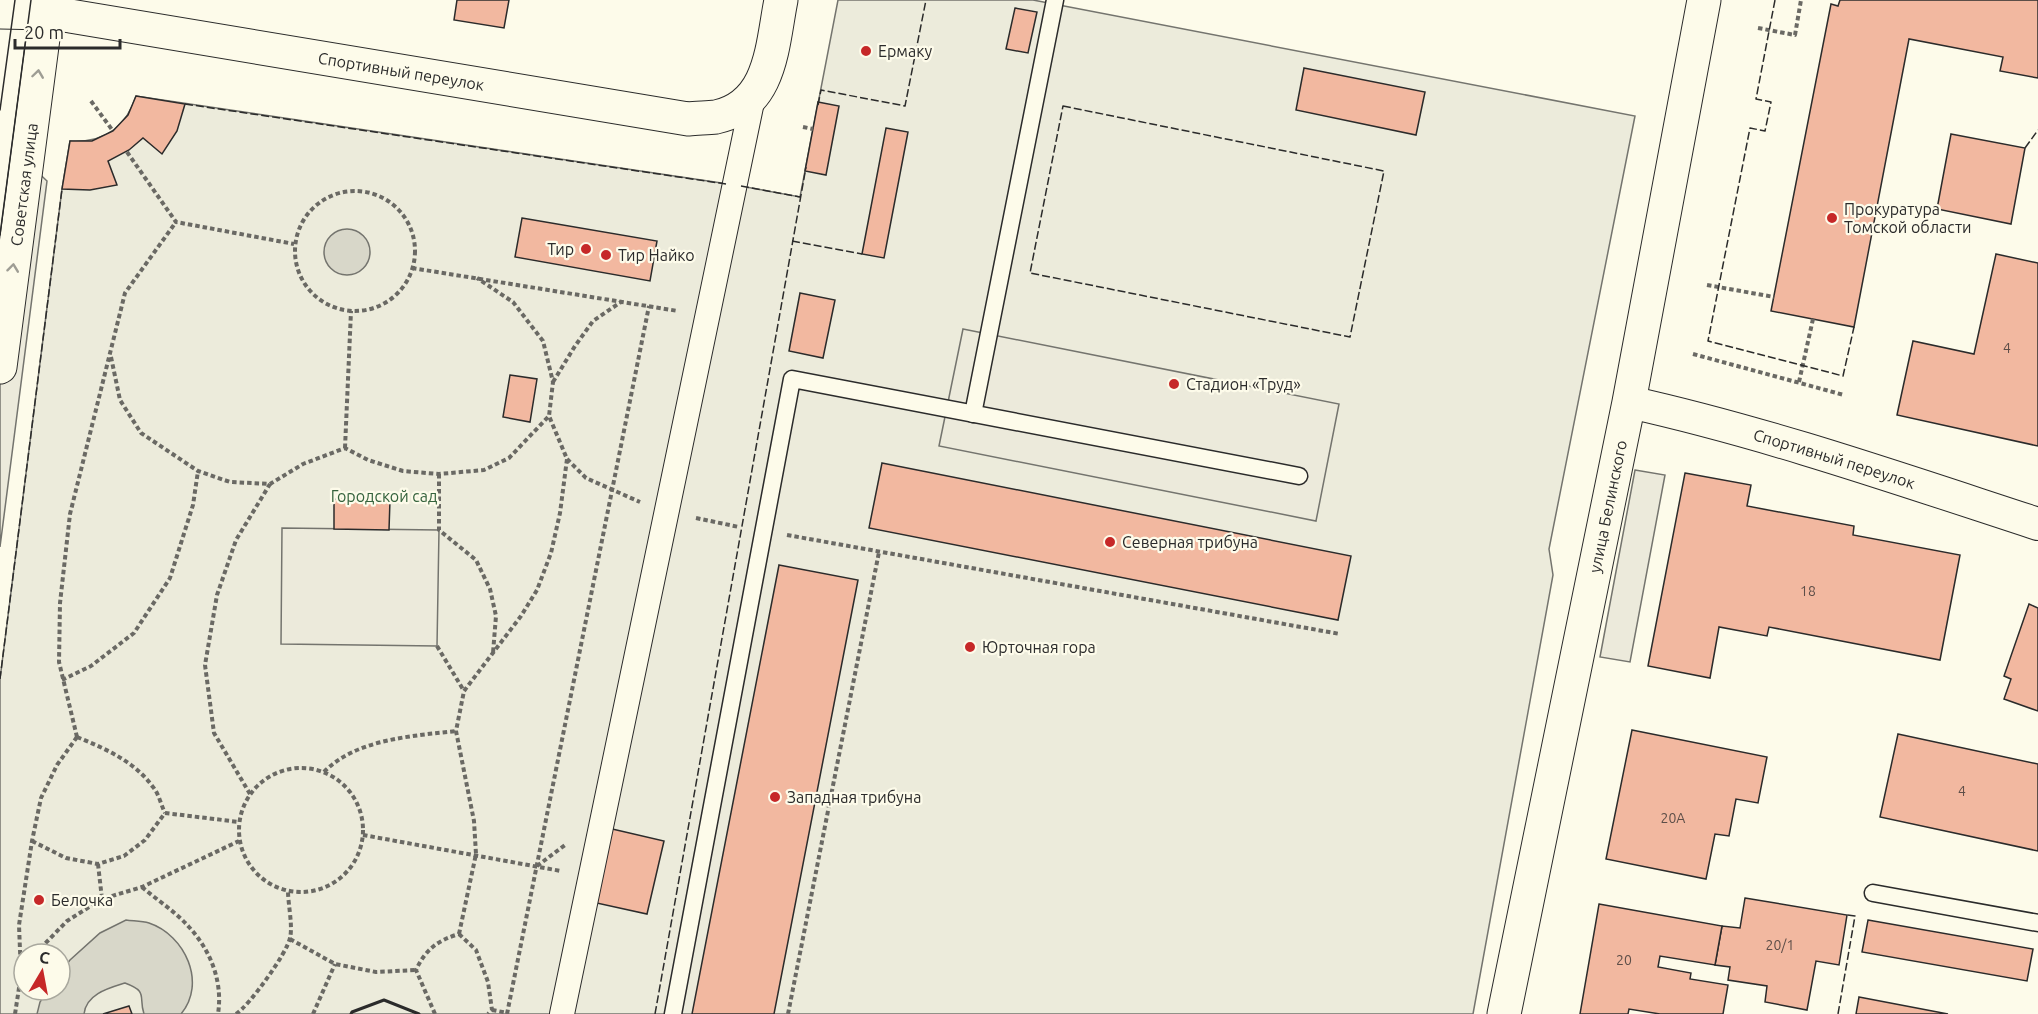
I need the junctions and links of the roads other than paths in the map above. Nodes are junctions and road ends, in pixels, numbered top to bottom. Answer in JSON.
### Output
{"nodes":[{"id":1,"x":781,"y":0,"type":"edge"},
{"id":2,"x":1055,"y":0,"type":"edge"},
{"id":3,"x":1704,"y":0,"type":"edge"},
{"id":4,"x":47,"y":6,"type":"edge"},
{"id":5,"x":0,"y":12,"type":"edge"},
{"id":6,"x":753,"y":97,"type":"junction"},
{"id":7,"x":0,"y":367,"type":"edge"},
{"id":8,"x":1629,"y":402,"type":"junction"},
{"id":9,"x":973,"y":414,"type":"junction"},
{"id":10,"x":1299,"y":476,"type":"dead end"},
{"id":11,"x":2038,"y":524,"type":"edge"},
{"id":12,"x":1873,"y":893,"type":"dead end"},
{"id":13,"x":2038,"y":923,"type":"edge"},
{"id":14,"x":562,"y":1014,"type":"edge"},
{"id":15,"x":673,"y":1014,"type":"edge"},
{"id":16,"x":1504,"y":1014,"type":"edge"}],
"edges":[{"from":1,"to":6,"type":"street"},
{"from":2,"to":9,"type":"lane"},
{"from":3,"to":8,"type":"street","name":"улица Белинского"},
{"from":4,"to":5,"type":"street","name":"Спортивный переулок"},
{"from":4,"to":6,"type":"street","name":"Спортивный переулок"},
{"from":7,"to":4,"type":"street","name":"Советская улица","one_way":true},
{"from":6,"to":14,"type":"street"},
{"from":8,"to":11,"type":"street","name":"Спортивный переулок"},
{"from":8,"to":16,"type":"street","name":"улица Белинского"},
{"from":9,"to":10,"type":"lane"},
{"from":9,"to":15,"type":"lane"},
{"from":12,"to":13,"type":"lane"}]}
